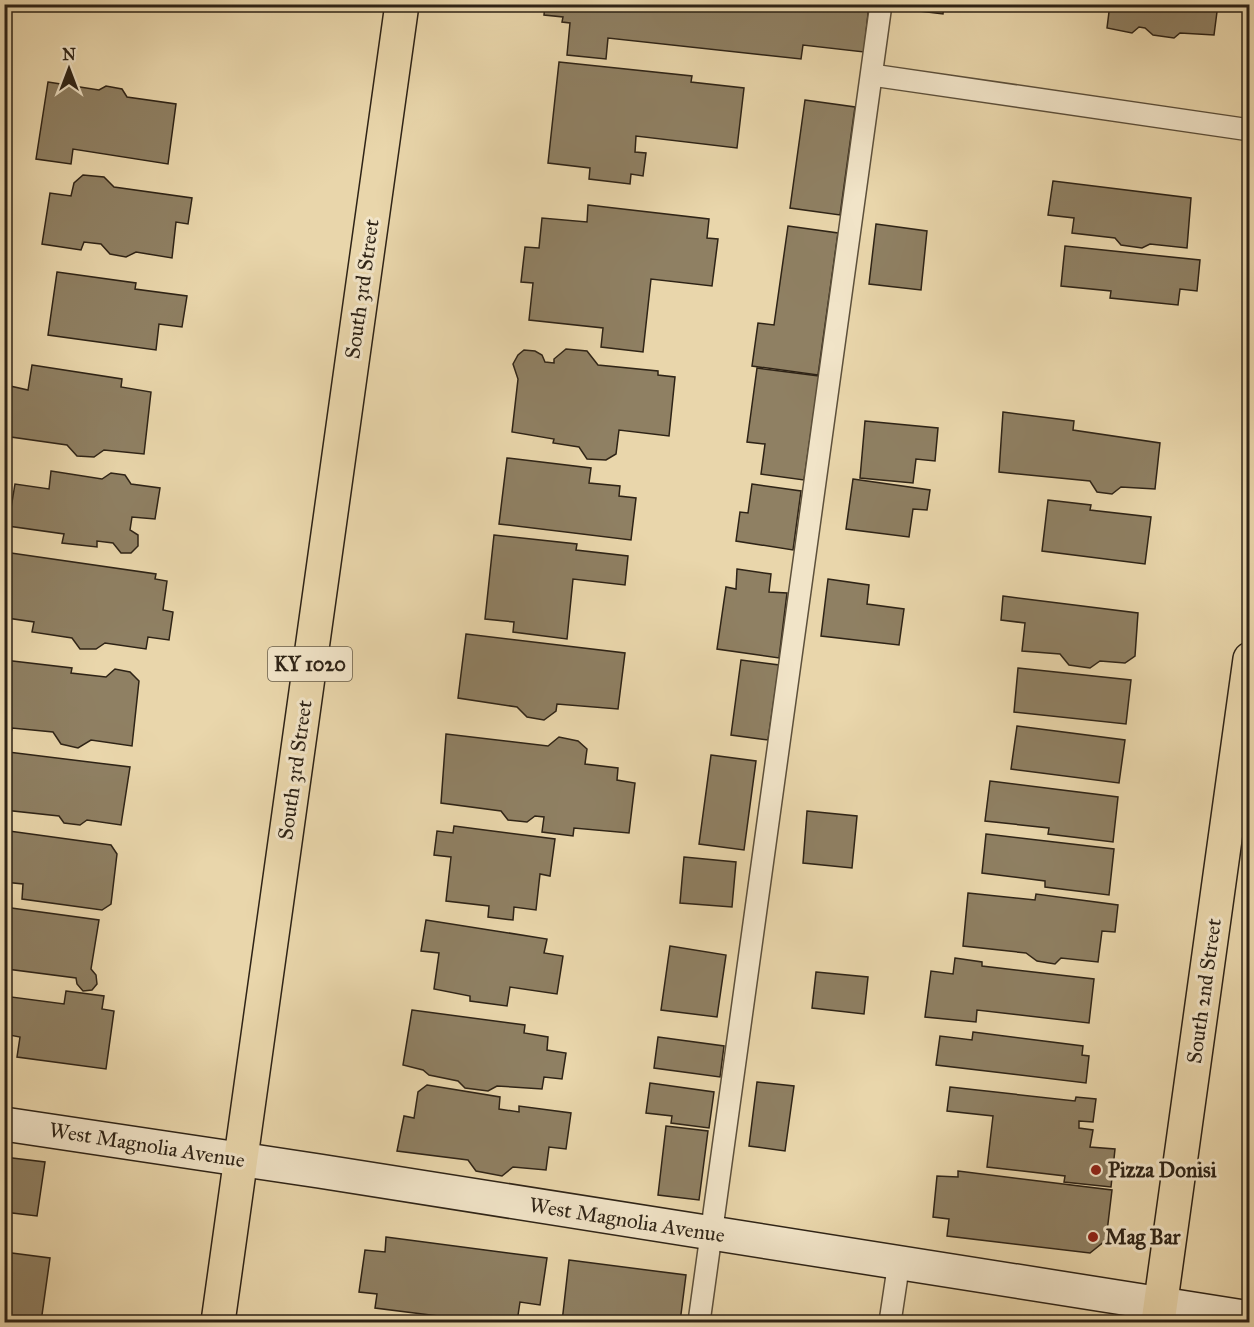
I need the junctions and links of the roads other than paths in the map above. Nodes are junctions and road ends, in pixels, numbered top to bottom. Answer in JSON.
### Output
{"nodes":[{"id":1,"x":402,"y":4,"type":"edge"},
{"id":2,"x":881,"y":4,"type":"edge"},
{"id":3,"x":872,"y":75,"type":"junction"},
{"id":4,"x":1250,"y":130,"type":"edge"},
{"id":5,"x":1250,"y":659,"type":"edge"},
{"id":6,"x":4,"y":1124,"type":"edge"},
{"id":7,"x":240,"y":1159,"type":"junction"},
{"id":8,"x":711,"y":1233,"type":"junction"},
{"id":9,"x":899,"y":1262,"type":"junction"},
{"id":10,"x":1159,"y":1313,"type":"edge"},
{"id":11,"x":1250,"y":1318,"type":"edge"},
{"id":12,"x":218,"y":1323,"type":"edge"},
{"id":13,"x":699,"y":1323,"type":"edge"},
{"id":14,"x":890,"y":1323,"type":"edge"}],
"edges":[{"from":1,"to":7,"type":"main road","name":"South 3rd Street","number":"KY 1020"},
{"from":2,"to":3,"type":"lane"},
{"from":3,"to":4,"type":"lane"},
{"from":3,"to":8,"type":"lane"},
{"from":5,"to":10,"type":"main road","name":"South 2nd Street"},
{"from":6,"to":7,"type":"street","name":"West Magnolia Avenue"},
{"from":7,"to":8,"type":"street","name":"West Magnolia Avenue"},
{"from":7,"to":12,"type":"main road","name":"South 3rd Street","number":"KY 1020"},
{"from":8,"to":9,"type":"street","name":"West Magnolia Avenue"},
{"from":8,"to":13,"type":"lane"},
{"from":9,"to":10,"type":"street","name":"West Magnolia Avenue"},
{"from":9,"to":14,"type":"lane"},
{"from":10,"to":11,"type":"street","name":"West Magnolia Avenue"}]}
